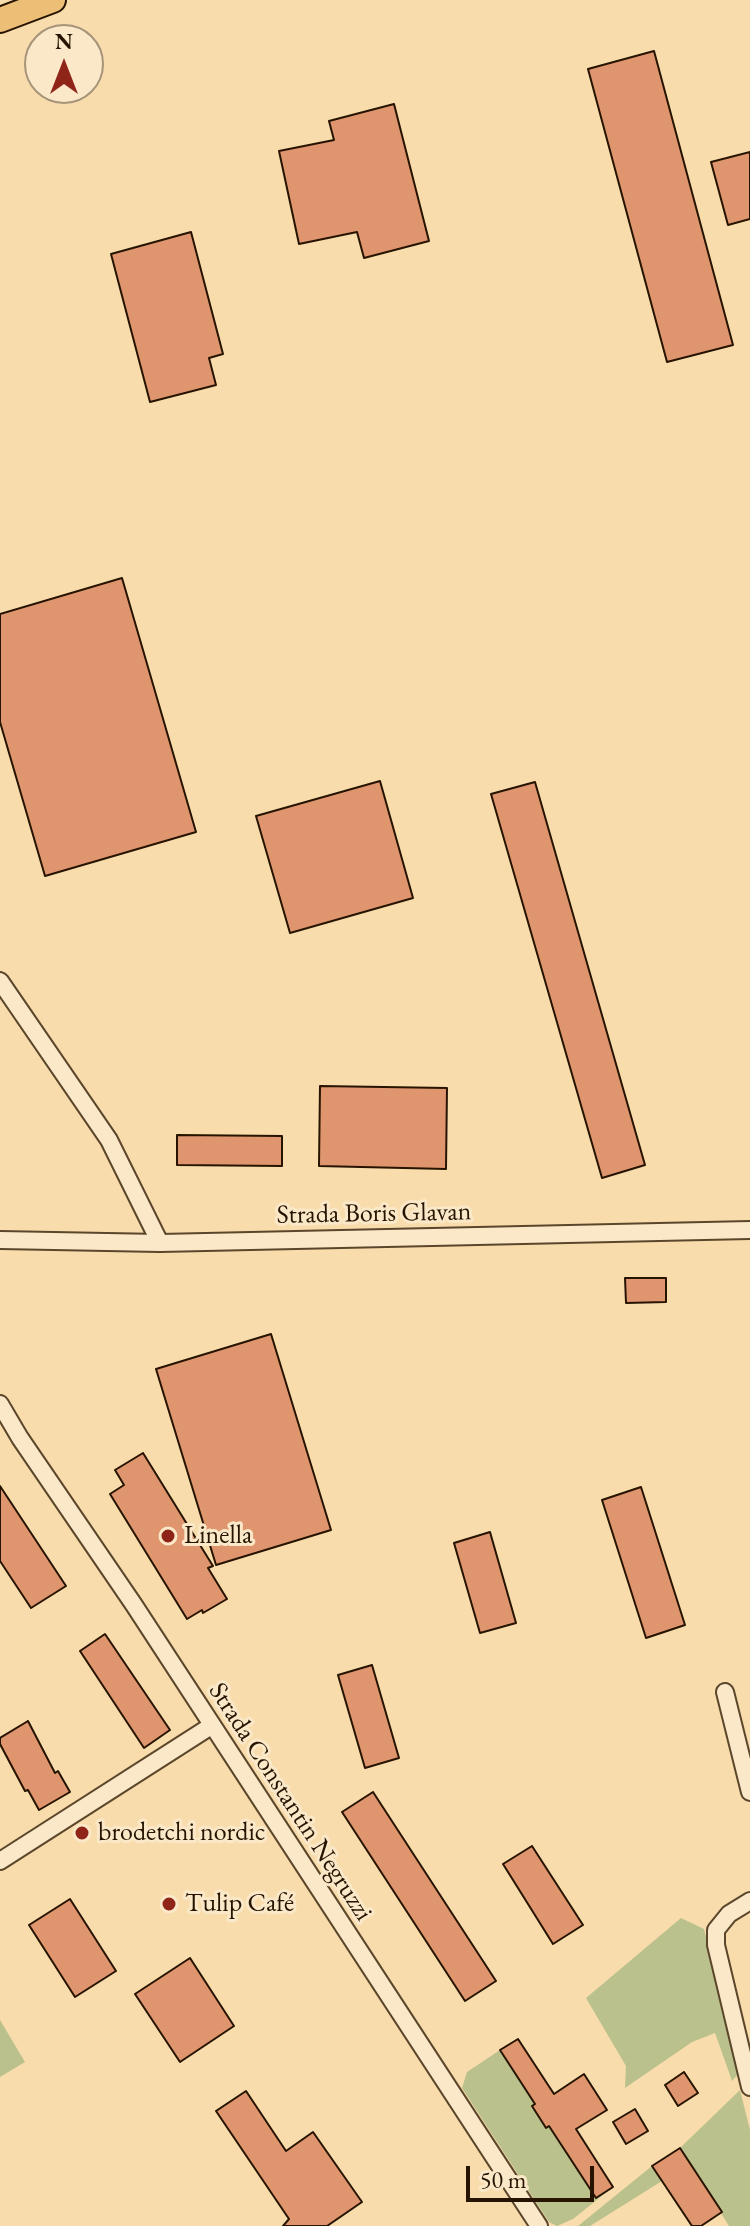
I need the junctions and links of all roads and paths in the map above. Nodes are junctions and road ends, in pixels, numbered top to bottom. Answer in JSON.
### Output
{"nodes":[{"id":1,"x":53,"y":0,"type":"edge"},
{"id":2,"x":0,"y":20,"type":"edge"},
{"id":3,"x":0,"y":981,"type":"edge"},
{"id":4,"x":750,"y":1230,"type":"edge"},
{"id":5,"x":0,"y":1240,"type":"edge"},
{"id":6,"x":160,"y":1243,"type":"junction"},
{"id":7,"x":0,"y":1404,"type":"edge"},
{"id":8,"x":725,"y":1692,"type":"dead end"},
{"id":9,"x":211,"y":1726,"type":"junction"},
{"id":10,"x":750,"y":1792,"type":"edge"},
{"id":11,"x":0,"y":1861,"type":"edge"},
{"id":12,"x":750,"y":1901,"type":"edge"},
{"id":13,"x":750,"y":2087,"type":"edge"},
{"id":14,"x":539,"y":2226,"type":"edge"}],
"edges":[{"from":1,"to":2,"type":"main road"},
{"from":3,"to":6,"type":"street"},
{"from":4,"to":6,"type":"street","name":"Strada Boris Glavan"},
{"from":5,"to":6,"type":"street","name":"Strada Boris Glavan"},
{"from":7,"to":9,"type":"street","name":"Strada Constantin Negruzzi"},
{"from":8,"to":10,"type":"street"},
{"from":9,"to":11,"type":"street"},
{"from":9,"to":14,"type":"street","name":"Strada Constantin Negruzzi"},
{"from":12,"to":13,"type":"street"}]}
